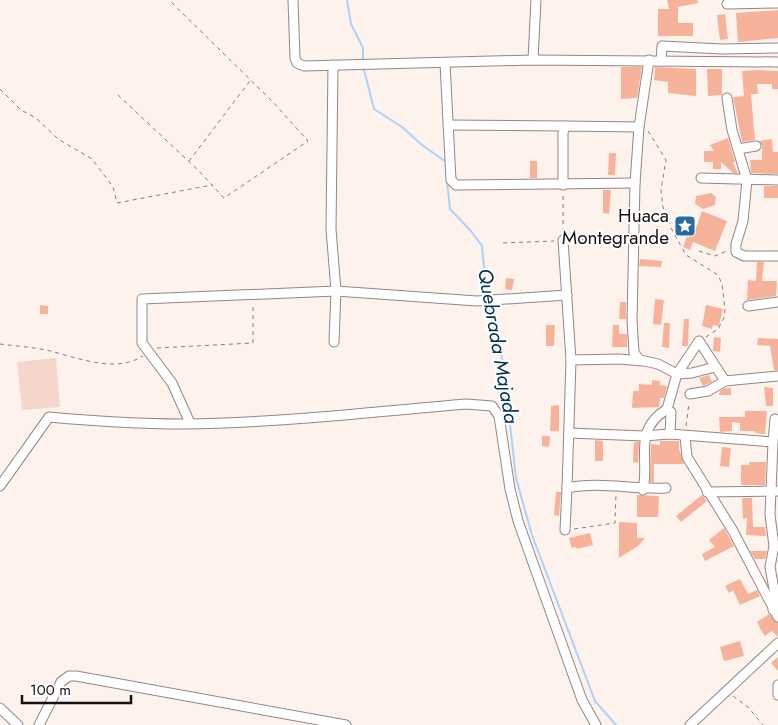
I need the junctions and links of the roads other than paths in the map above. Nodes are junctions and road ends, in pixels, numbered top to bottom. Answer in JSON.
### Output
{"nodes":[{"id":1,"x":293,"y":0,"type":"edge"},
{"id":2,"x":536,"y":0,"type":"edge"},
{"id":3,"x":778,"y":3,"type":"edge"},
{"id":4,"x":727,"y":4,"type":"dead end"},
{"id":5,"x":778,"y":48,"type":"edge"},
{"id":6,"x":533,"y":60,"type":"junction"},
{"id":7,"x":649,"y":60,"type":"junction"},
{"id":8,"x":661,"y":60,"type":"junction"},
{"id":9,"x":778,"y":62,"type":"edge"},
{"id":10,"x":445,"y":63,"type":"junction"},
{"id":11,"x":333,"y":65,"type":"junction"},
{"id":12,"x":727,"y":98,"type":"dead end"},
{"id":13,"x":448,"y":125,"type":"junction"},
{"id":14,"x":565,"y":126,"type":"junction"},
{"id":15,"x":639,"y":127,"type":"junction"},
{"id":16,"x":756,"y":146,"type":"dead end"},
{"id":17,"x":738,"y":148,"type":"junction"},
{"id":18,"x":701,"y":178,"type":"dead end"},
{"id":19,"x":747,"y":180,"type":"junction"},
{"id":20,"x":778,"y":180,"type":"edge"},
{"id":21,"x":635,"y":183,"type":"junction"},
{"id":22,"x":563,"y":185,"type":"junction"},
{"id":23,"x":563,"y":240,"type":"road end"},
{"id":24,"x":778,"y":256,"type":"edge"},
{"id":25,"x":336,"y":291,"type":"junction"},
{"id":26,"x":567,"y":294,"type":"junction"},
{"id":27,"x":778,"y":302,"type":"edge"},
{"id":28,"x":748,"y":306,"type":"dead end"},
{"id":29,"x":334,"y":342,"type":"dead end"},
{"id":30,"x":571,"y":360,"type":"junction"},
{"id":31,"x":643,"y":361,"type":"junction"},
{"id":32,"x":715,"y":367,"type":"junction"},
{"id":33,"x":677,"y":374,"type":"junction"},
{"id":34,"x":778,"y":376,"type":"edge"},
{"id":35,"x":725,"y":381,"type":"junction"},
{"id":36,"x":690,"y":394,"type":"road end"},
{"id":37,"x":667,"y":410,"type":"junction"},
{"id":38,"x":775,"y":419,"type":"dead end"},
{"id":39,"x":190,"y":424,"type":"junction"},
{"id":40,"x":568,"y":433,"type":"junction"},
{"id":41,"x":670,"y":434,"type":"junction"},
{"id":42,"x":644,"y":436,"type":"junction"},
{"id":43,"x":685,"y":437,"type":"junction"},
{"id":44,"x":773,"y":442,"type":"junction"},
{"id":45,"x":0,"y":486,"type":"edge"},
{"id":46,"x":567,"y":488,"type":"junction"},
{"id":47,"x":666,"y":488,"type":"dead end"},
{"id":48,"x":642,"y":490,"type":"junction"},
{"id":49,"x":775,"y":491,"type":"edge"},
{"id":50,"x":707,"y":492,"type":"junction"},
{"id":51,"x":565,"y":530,"type":"road end"},
{"id":52,"x":776,"y":613,"type":"edge"},
{"id":53,"x":778,"y":643,"type":"edge"},
{"id":54,"x":778,"y":686,"type":"edge"},
{"id":55,"x":778,"y":695,"type":"edge"},
{"id":56,"x":0,"y":708,"type":"edge"},
{"id":57,"x":18,"y":725,"type":"edge"},
{"id":58,"x":39,"y":725,"type":"edge"},
{"id":59,"x":346,"y":725,"type":"edge"},
{"id":60,"x":596,"y":725,"type":"edge"},
{"id":61,"x":690,"y":725,"type":"edge"}],
"edges":[{"from":1,"to":11,"type":"street"},
{"from":2,"to":6,"type":"street"},
{"from":3,"to":4,"type":"street"},
{"from":5,"to":8,"type":"street"},
{"from":6,"to":7,"type":"street"},
{"from":6,"to":10,"type":"street"},
{"from":7,"to":8,"type":"street"},
{"from":7,"to":15,"type":"street"},
{"from":8,"to":9,"type":"street"},
{"from":10,"to":11,"type":"street"},
{"from":10,"to":13,"type":"street"},
{"from":11,"to":25,"type":"street"},
{"from":12,"to":17,"type":"street"},
{"from":13,"to":14,"type":"street"},
{"from":13,"to":22,"type":"street"},
{"from":14,"to":15,"type":"street"},
{"from":14,"to":22,"type":"street"},
{"from":15,"to":21,"type":"street"},
{"from":16,"to":17,"type":"street"},
{"from":17,"to":19,"type":"street"},
{"from":18,"to":19,"type":"street"},
{"from":19,"to":20,"type":"street"},
{"from":19,"to":24,"type":"street"},
{"from":21,"to":22,"type":"street"},
{"from":21,"to":31,"type":"street"},
{"from":23,"to":26,"type":"street"},
{"from":25,"to":26,"type":"street"},
{"from":25,"to":29,"type":"street"},
{"from":25,"to":39,"type":"street"},
{"from":26,"to":30,"type":"street"},
{"from":27,"to":28,"type":"street"},
{"from":30,"to":31,"type":"street"},
{"from":30,"to":40,"type":"street"},
{"from":31,"to":33,"type":"street"},
{"from":32,"to":33,"type":"street"},
{"from":32,"to":33,"type":"street"},
{"from":32,"to":35,"type":"street"},
{"from":33,"to":37,"type":"street"},
{"from":34,"to":35,"type":"street"},
{"from":35,"to":36,"type":"street"},
{"from":37,"to":41,"type":"street"},
{"from":37,"to":42,"type":"street"},
{"from":38,"to":44,"type":"street"},
{"from":39,"to":45,"type":"street"},
{"from":39,"to":60,"type":"street"},
{"from":40,"to":42,"type":"street"},
{"from":40,"to":46,"type":"street"},
{"from":41,"to":42,"type":"street"},
{"from":41,"to":43,"type":"street"},
{"from":42,"to":48,"type":"street"},
{"from":43,"to":44,"type":"street"},
{"from":43,"to":50,"type":"street"},
{"from":44,"to":49,"type":"street"},
{"from":46,"to":48,"type":"street"},
{"from":46,"to":51,"type":"street"},
{"from":47,"to":48,"type":"street"},
{"from":49,"to":50,"type":"street"},
{"from":49,"to":52,"type":"street"},
{"from":50,"to":52,"type":"street"},
{"from":53,"to":61,"type":"street"},
{"from":54,"to":55,"type":"street"},
{"from":56,"to":57,"type":"street"},
{"from":58,"to":59,"type":"street"}]}
